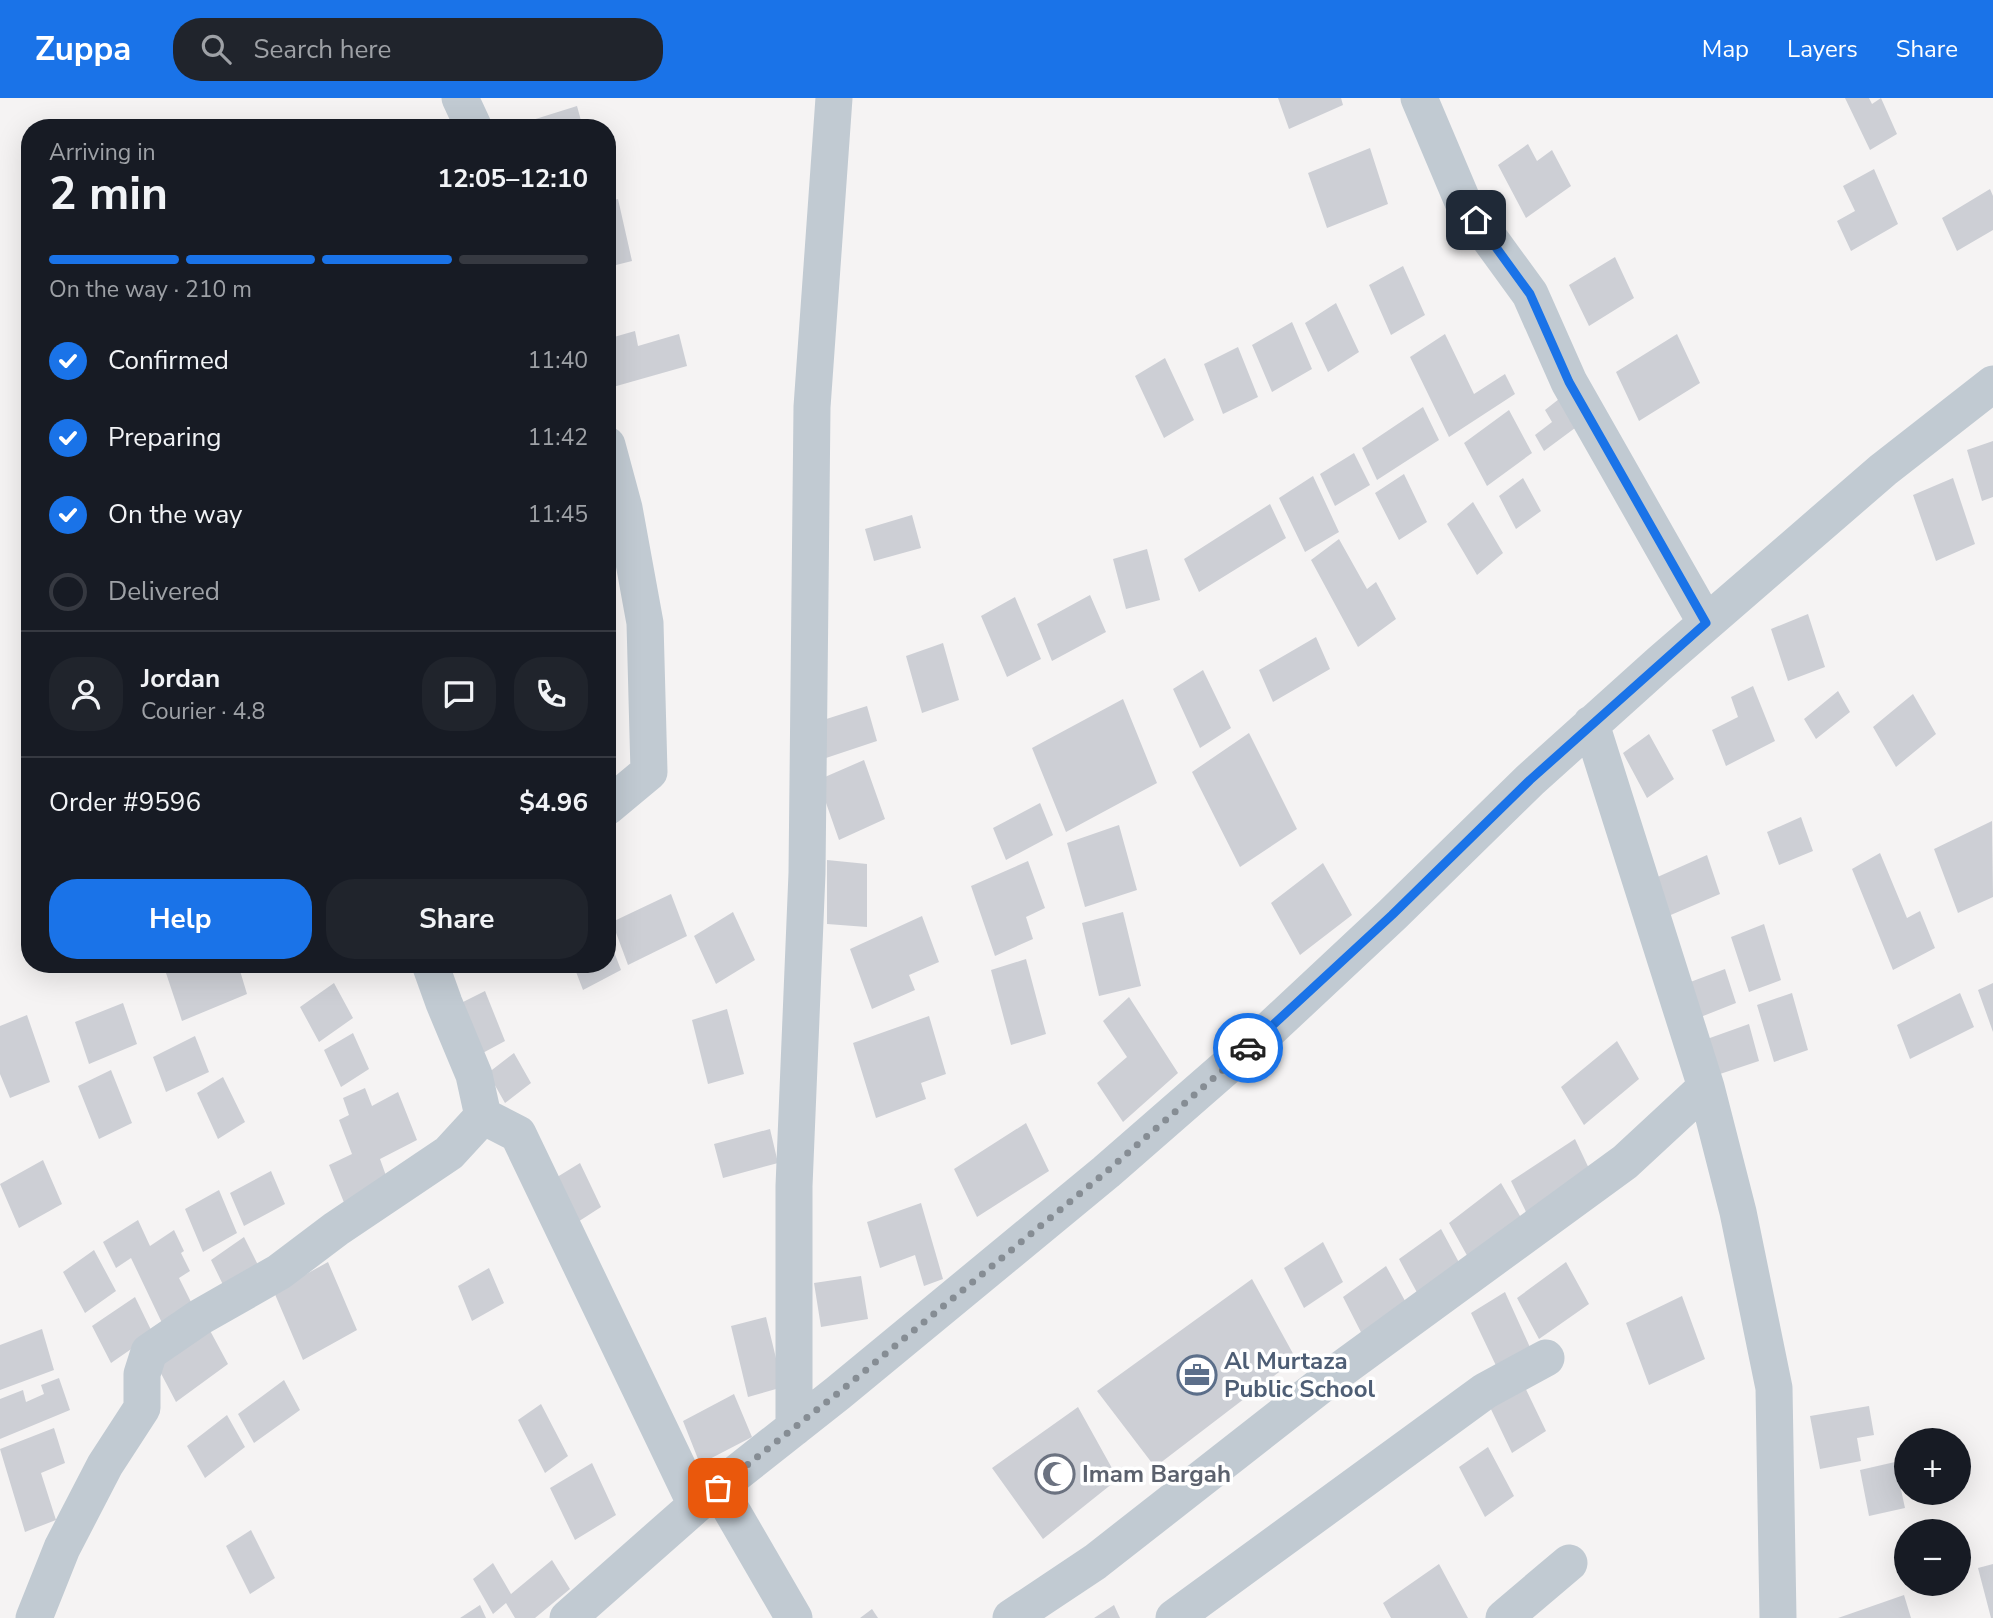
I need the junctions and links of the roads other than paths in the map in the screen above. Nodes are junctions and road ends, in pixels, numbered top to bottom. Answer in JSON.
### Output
{"nodes":[{"id":1,"x":460,"y":98,"type":"edge"},
{"id":2,"x":834,"y":98,"type":"edge"},
{"id":3,"x":1419,"y":98,"type":"edge"},
{"id":4,"x":470,"y":119,"type":"edge"},
{"id":5,"x":1993,"y":384,"type":"edge"},
{"id":6,"x":616,"y":478,"type":"edge"},
{"id":7,"x":1706,"y":623,"type":"junction"},
{"id":8,"x":1591,"y":724,"type":"junction"},
{"id":9,"x":616,"y":800,"type":"edge"},
{"id":10,"x":433,"y":973,"type":"edge"},
{"id":11,"x":1706,"y":1087,"type":"junction"},
{"id":12,"x":483,"y":1116,"type":"junction"},
{"id":13,"x":1546,"y":1358,"type":"dead end"},
{"id":14,"x":794,"y":1427,"type":"junction"},
{"id":15,"x":707,"y":1496,"type":"junction"},
{"id":16,"x":1569,"y":1563,"type":"dead end"},
{"id":17,"x":34,"y":1618,"type":"edge"},
{"id":18,"x":568,"y":1618,"type":"edge"},
{"id":19,"x":794,"y":1618,"type":"edge"},
{"id":20,"x":1011,"y":1618,"type":"edge"},
{"id":21,"x":1174,"y":1618,"type":"edge"},
{"id":22,"x":1504,"y":1618,"type":"edge"},
{"id":23,"x":1778,"y":1618,"type":"edge"}],
"edges":[{"from":1,"to":4,"type":"street"},
{"from":2,"to":14,"type":"street"},
{"from":3,"to":7,"type":"street"},
{"from":5,"to":7,"type":"street"},
{"from":6,"to":9,"type":"street"},
{"from":7,"to":8,"type":"street"},
{"from":8,"to":11,"type":"street"},
{"from":8,"to":14,"type":"street"},
{"from":10,"to":12,"type":"street"},
{"from":11,"to":20,"type":"street"},
{"from":11,"to":23,"type":"street"},
{"from":12,"to":15,"type":"street"},
{"from":12,"to":17,"type":"street"},
{"from":13,"to":21,"type":"street"},
{"from":14,"to":15,"type":"street"},
{"from":15,"to":18,"type":"street"},
{"from":15,"to":19,"type":"street"},
{"from":16,"to":22,"type":"street"}]}
